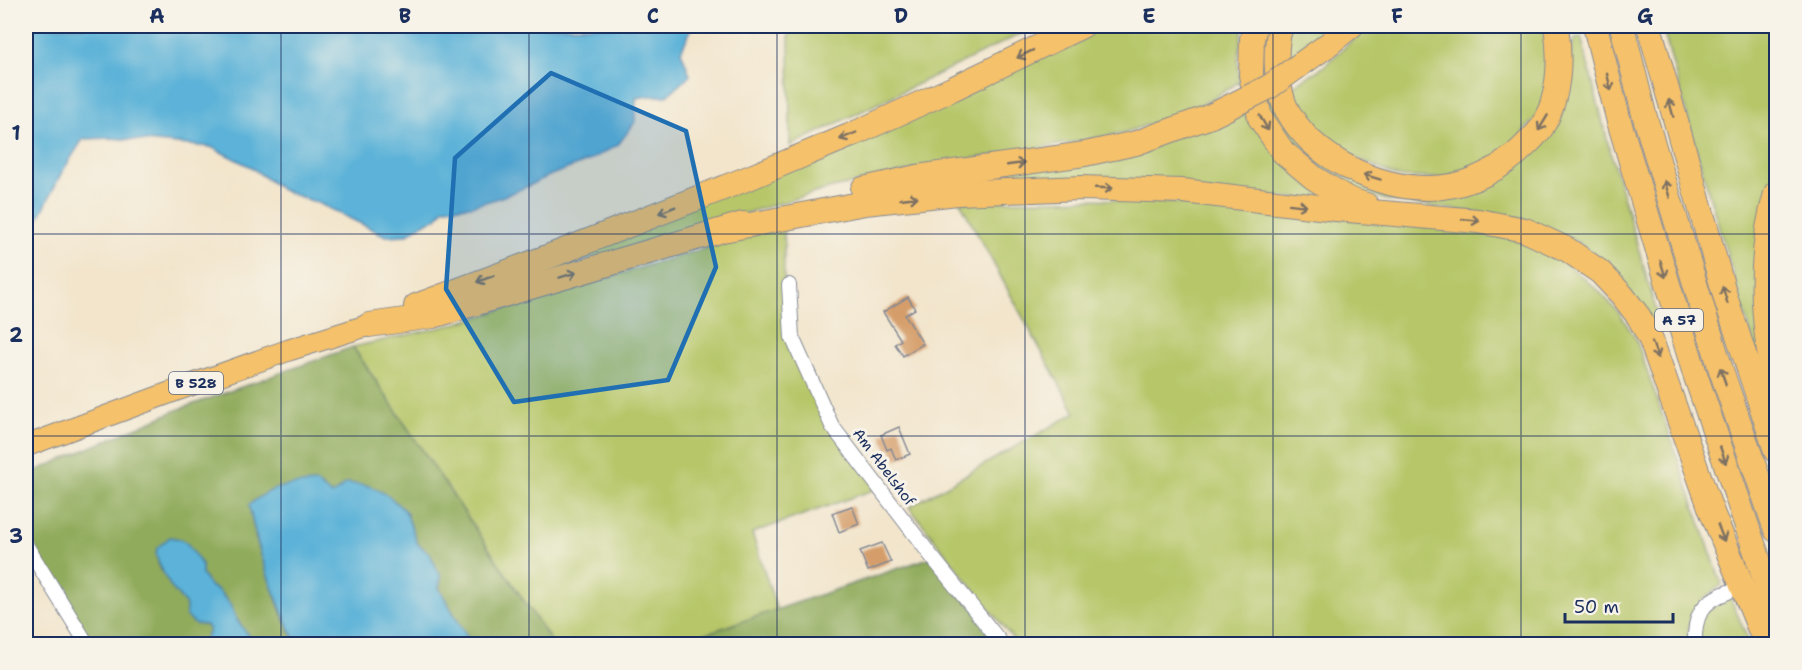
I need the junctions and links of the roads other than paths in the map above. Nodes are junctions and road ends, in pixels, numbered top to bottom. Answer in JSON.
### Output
{"nodes":[{"id":1,"x":1082,"y":26,"type":"edge"},
{"id":2,"x":1255,"y":26,"type":"edge"},
{"id":3,"x":1281,"y":26,"type":"edge"},
{"id":4,"x":1351,"y":26,"type":"edge"},
{"id":5,"x":1556,"y":26,"type":"edge"},
{"id":6,"x":1594,"y":26,"type":"edge"},
{"id":7,"x":1622,"y":26,"type":"edge"},
{"id":8,"x":1649,"y":26,"type":"edge"},
{"id":9,"x":1776,"y":193,"type":"edge"},
{"id":10,"x":1413,"y":216,"type":"junction"},
{"id":11,"x":728,"y":229,"type":"junction"},
{"id":12,"x":789,"y":285,"type":"dead end"},
{"id":13,"x":369,"y":325,"type":"junction"},
{"id":14,"x":1776,"y":390,"type":"edge"},
{"id":15,"x":26,"y":446,"type":"edge"},
{"id":16,"x":1776,"y":451,"type":"edge"},
{"id":17,"x":1776,"y":530,"type":"edge"},
{"id":18,"x":26,"y":545,"type":"edge"},
{"id":19,"x":1728,"y":592,"type":"dead end"},
{"id":20,"x":1776,"y":611,"type":"edge"},
{"id":21,"x":87,"y":645,"type":"edge"},
{"id":22,"x":1002,"y":645,"type":"edge"},
{"id":23,"x":1695,"y":645,"type":"edge"},
{"id":24,"x":1766,"y":645,"type":"edge"}],
"edges":[{"from":1,"to":13,"type":"highway","one_way":true},
{"from":2,"to":10,"type":"highway","one_way":true},
{"from":5,"to":3,"type":"highway","one_way":true},
{"from":11,"to":4,"type":"highway","one_way":true,"bridge":true},
{"from":6,"to":20,"type":"highway","number":"A 57","one_way":true},
{"from":17,"to":7,"type":"highway","number":"A 57","one_way":true},
{"from":16,"to":8,"type":"highway","one_way":true},
{"from":9,"to":14,"type":"highway"},
{"from":11,"to":10,"type":"highway","one_way":true},
{"from":10,"to":24,"type":"highway","one_way":true},
{"from":13,"to":11,"type":"highway","one_way":true},
{"from":12,"to":22,"type":"street","name":"Am Abelshof"},
{"from":13,"to":15,"type":"highway","number":"B 528"},
{"from":18,"to":21,"type":"street"},
{"from":19,"to":23,"type":"street"}]}
